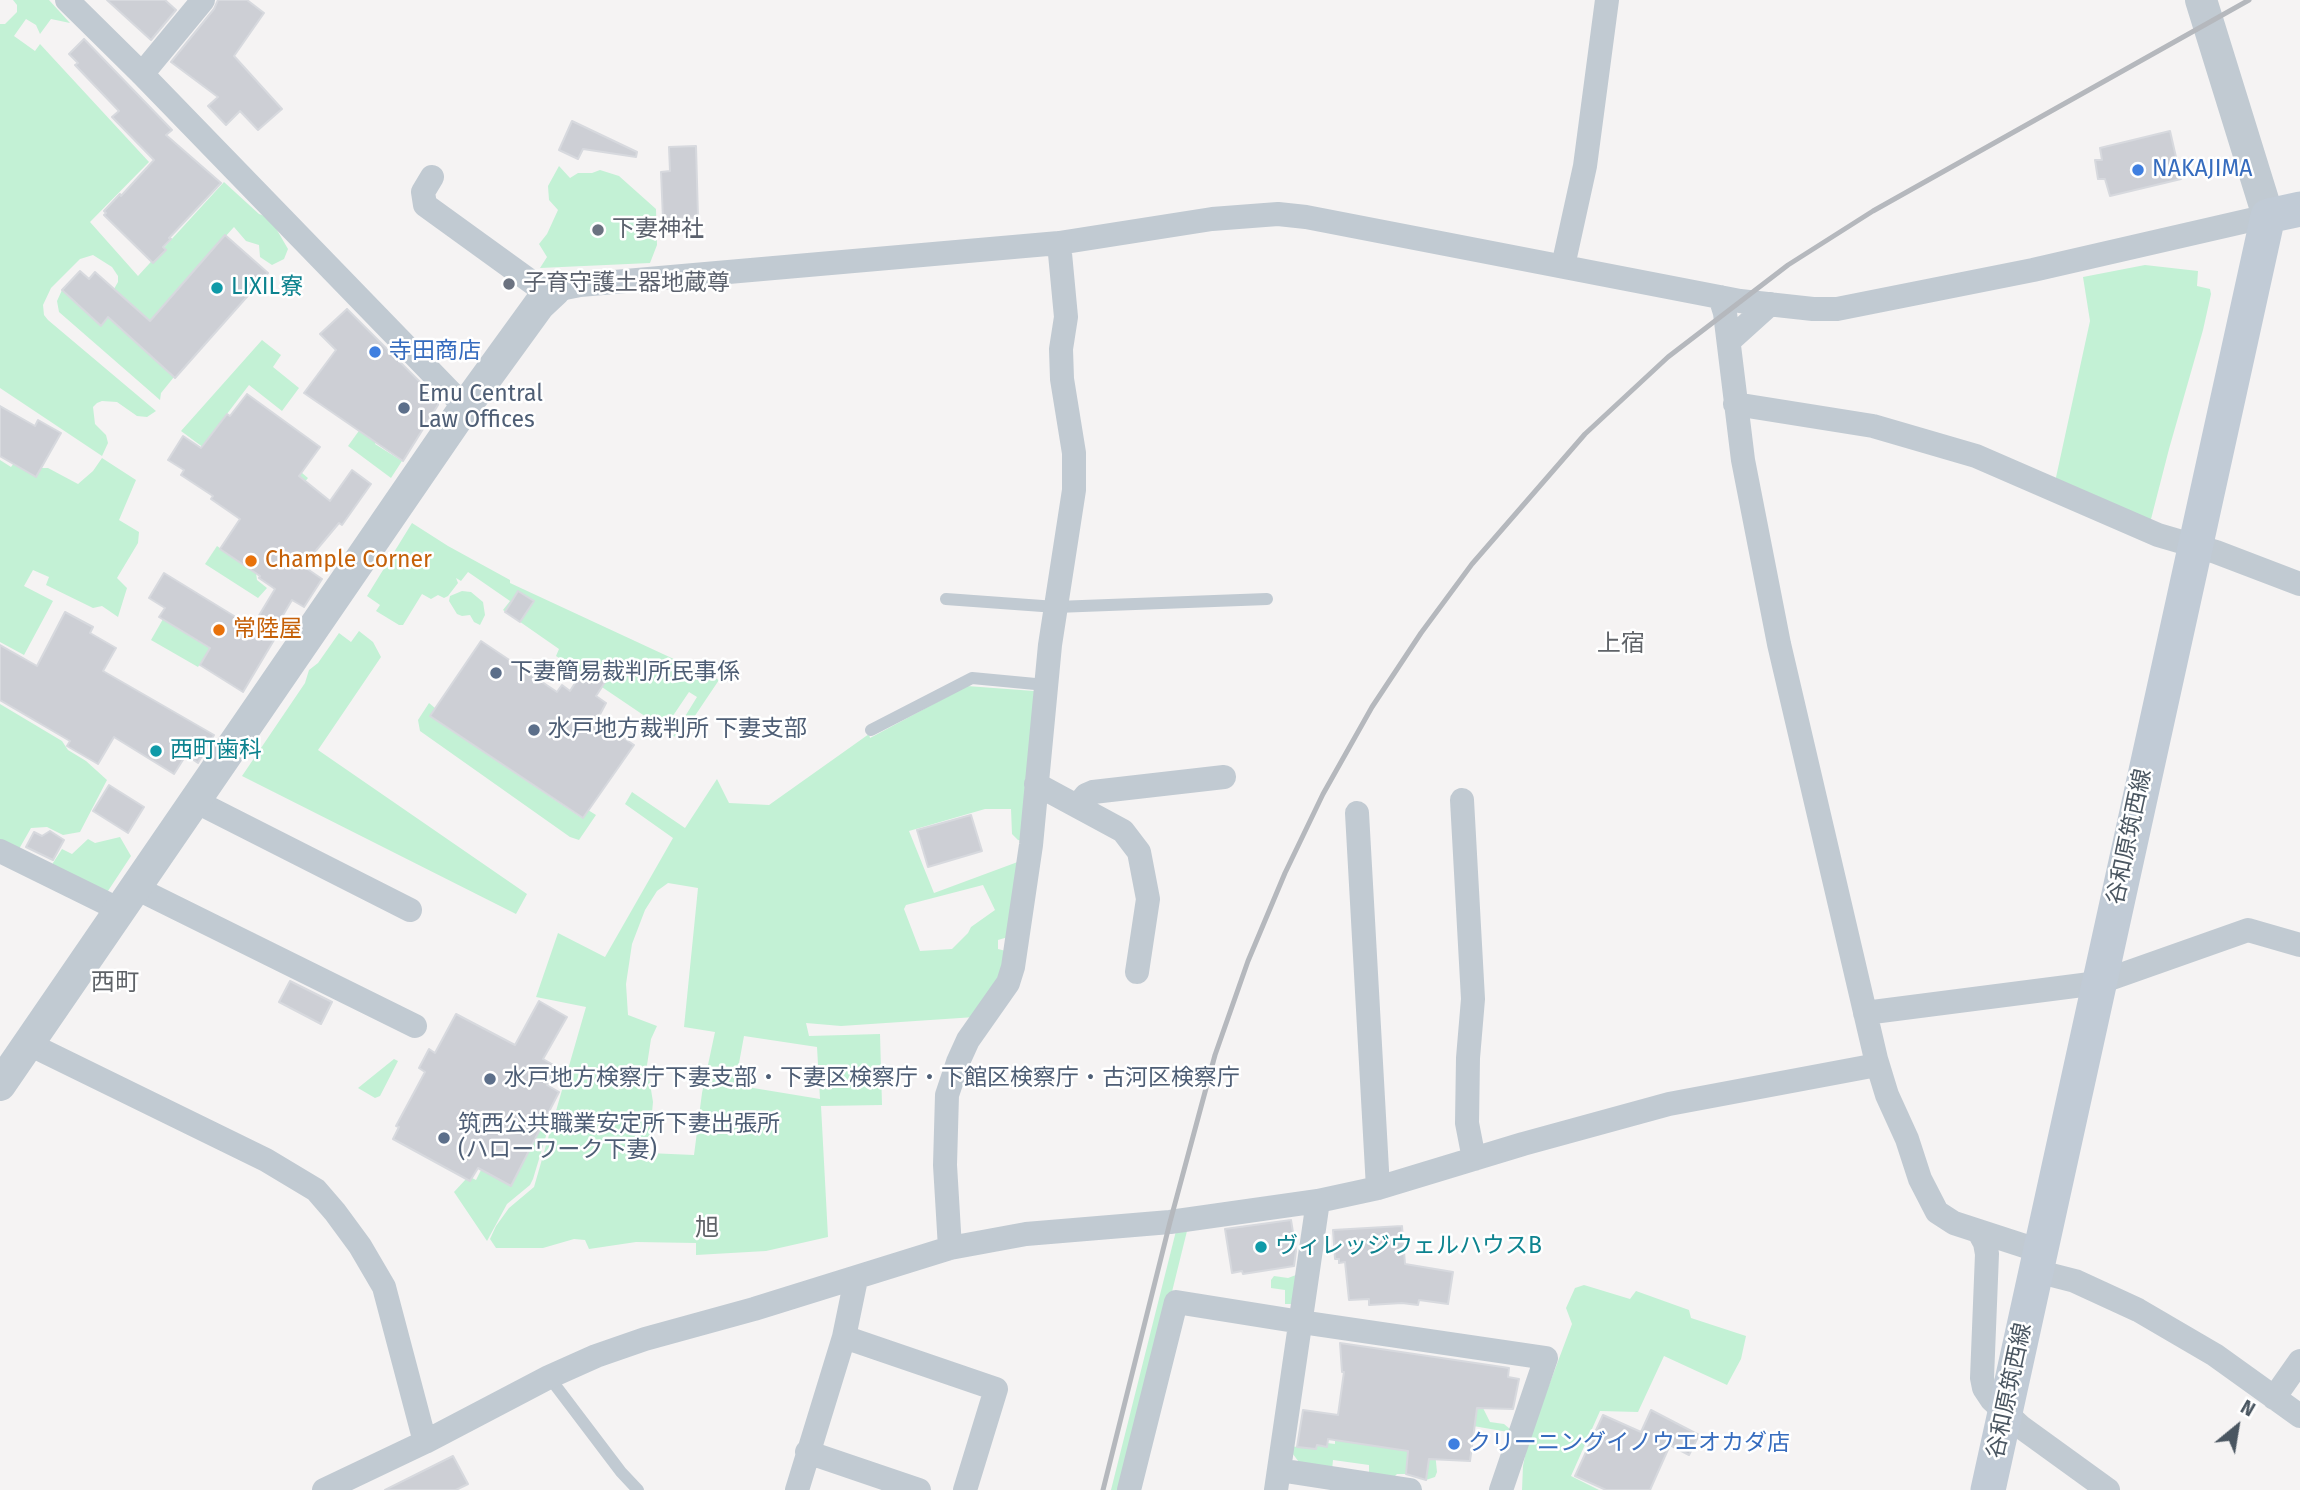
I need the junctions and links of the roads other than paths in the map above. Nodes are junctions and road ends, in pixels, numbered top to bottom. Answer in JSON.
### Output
{"nodes":[{"id":1,"x":67,"y":0,"type":"edge"},
{"id":2,"x":203,"y":0,"type":"edge"},
{"id":3,"x":1607,"y":0,"type":"edge"},
{"id":4,"x":2201,"y":0,"type":"edge"},
{"id":5,"x":142,"y":75,"type":"junction"},
{"id":6,"x":432,"y":177,"type":"dead end"},
{"id":7,"x":2284,"y":213,"type":"edge"},
{"id":8,"x":1059,"y":243,"type":"junction"},
{"id":9,"x":1563,"y":266,"type":"junction"},
{"id":10,"x":552,"y":292,"type":"junction"},
{"id":11,"x":1720,"y":297,"type":"junction"},
{"id":12,"x":1770,"y":304,"type":"junction"},
{"id":13,"x":1729,"y":341,"type":"junction"},
{"id":14,"x":1735,"y":404,"type":"junction"},
{"id":15,"x":465,"y":407,"type":"junction"},
{"id":16,"x":2194,"y":547,"type":"junction"},
{"id":17,"x":2300,"y":584,"type":"edge"},
{"id":18,"x":946,"y":599,"type":"dead end"},
{"id":19,"x":1267,"y":599,"type":"dead end"},
{"id":20,"x":1056,"y":607,"type":"junction"},
{"id":21,"x":1046,"y":685,"type":"junction"},
{"id":22,"x":871,"y":730,"type":"dead end"},
{"id":23,"x":1224,"y":777,"type":"dead end"},
{"id":24,"x":1037,"y":784,"type":"junction"},
{"id":25,"x":1462,"y":800,"type":"dead end"},
{"id":26,"x":195,"y":801,"type":"junction"},
{"id":27,"x":1077,"y":806,"type":"junction"},
{"id":28,"x":1357,"y":813,"type":"dead end"},
{"id":29,"x":0,"y":851,"type":"edge"},
{"id":30,"x":128,"y":899,"type":"junction"},
{"id":31,"x":410,"y":910,"type":"dead end"},
{"id":32,"x":2300,"y":945,"type":"edge"},
{"id":33,"x":1137,"y":972,"type":"dead end"},
{"id":34,"x":2098,"y":983,"type":"junction"},
{"id":35,"x":1865,"y":1013,"type":"junction"},
{"id":36,"x":415,"y":1026,"type":"dead end"},
{"id":37,"x":29,"y":1044,"type":"junction"},
{"id":38,"x":1877,"y":1065,"type":"junction"},
{"id":39,"x":0,"y":1085,"type":"edge"},
{"id":40,"x":1474,"y":1159,"type":"junction"},
{"id":41,"x":1378,"y":1188,"type":"junction"},
{"id":42,"x":1318,"y":1201,"type":"junction"},
{"id":43,"x":1979,"y":1232,"type":"junction"},
{"id":44,"x":950,"y":1248,"type":"junction"},
{"id":45,"x":2038,"y":1261,"type":"junction"},
{"id":46,"x":856,"y":1279,"type":"junction"},
{"id":47,"x":1301,"y":1322,"type":"junction"},
{"id":48,"x":844,"y":1337,"type":"junction"},
{"id":49,"x":2300,"y":1361,"type":"edge"},
{"id":50,"x":549,"y":1377,"type":"junction"},
{"id":51,"x":2274,"y":1398,"type":"junction"},
{"id":52,"x":2005,"y":1413,"type":"junction"},
{"id":53,"x":2300,"y":1416,"type":"edge"},
{"id":54,"x":425,"y":1442,"type":"junction"},
{"id":55,"x":807,"y":1452,"type":"junction"},
{"id":56,"x":1278,"y":1480,"type":"edge"},
{"id":57,"x":336,"y":1488,"type":"edge"},
{"id":58,"x":638,"y":1490,"type":"edge"},
{"id":59,"x":797,"y":1490,"type":"edge"},
{"id":60,"x":919,"y":1490,"type":"edge"},
{"id":61,"x":965,"y":1490,"type":"edge"},
{"id":62,"x":1129,"y":1490,"type":"edge"},
{"id":63,"x":1410,"y":1490,"type":"edge"},
{"id":64,"x":1501,"y":1490,"type":"edge"},
{"id":65,"x":1987,"y":1490,"type":"edge"},
{"id":66,"x":2108,"y":1490,"type":"edge"}],
"edges":[{"from":1,"to":5,"type":"street"},
{"from":2,"to":5,"type":"street"},
{"from":3,"to":9,"type":"street"},
{"from":4,"to":7,"type":"street"},
{"from":5,"to":15,"type":"street"},
{"from":6,"to":10,"type":"street"},
{"from":7,"to":12,"type":"street"},
{"from":7,"to":16,"type":"main road","name":"谷和原筑西線"},
{"from":8,"to":9,"type":"street"},
{"from":8,"to":10,"type":"street"},
{"from":8,"to":20,"type":"street"},
{"from":9,"to":11,"type":"street"},
{"from":10,"to":15,"type":"street"},
{"from":11,"to":12,"type":"street"},
{"from":11,"to":13,"type":"street"},
{"from":12,"to":13,"type":"street"},
{"from":13,"to":14,"type":"street"},
{"from":14,"to":16,"type":"street"},
{"from":14,"to":35,"type":"street"},
{"from":15,"to":26,"type":"street"},
{"from":16,"to":17,"type":"street"},
{"from":16,"to":34,"type":"main road","name":"谷和原筑西線"},
{"from":18,"to":20,"type":"lane"},
{"from":19,"to":20,"type":"lane"},
{"from":20,"to":21,"type":"street"},
{"from":21,"to":22,"type":"lane"},
{"from":21,"to":24,"type":"street"},
{"from":23,"to":27,"type":"street"},
{"from":24,"to":27,"type":"street"},
{"from":24,"to":44,"type":"street"},
{"from":25,"to":40,"type":"street"},
{"from":26,"to":30,"type":"street"},
{"from":26,"to":31,"type":"street"},
{"from":27,"to":33,"type":"street"},
{"from":28,"to":41,"type":"street"},
{"from":29,"to":30,"type":"street"},
{"from":30,"to":36,"type":"street"},
{"from":30,"to":37,"type":"street"},
{"from":32,"to":34,"type":"street"},
{"from":34,"to":35,"type":"street"},
{"from":34,"to":45,"type":"main road","name":"谷和原筑西線"},
{"from":35,"to":38,"type":"street"},
{"from":37,"to":39,"type":"street"},
{"from":37,"to":54,"type":"street"},
{"from":38,"to":40,"type":"street"},
{"from":38,"to":43,"type":"street"},
{"from":40,"to":41,"type":"street"},
{"from":41,"to":42,"type":"street"},
{"from":42,"to":44,"type":"street"},
{"from":42,"to":47,"type":"street"},
{"from":43,"to":45,"type":"street"},
{"from":43,"to":52,"type":"street"},
{"from":44,"to":46,"type":"street"},
{"from":45,"to":51,"type":"street"},
{"from":45,"to":52,"type":"main road","name":"谷和原筑西線"},
{"from":46,"to":48,"type":"street"},
{"from":46,"to":50,"type":"street"},
{"from":47,"to":56,"type":"street"},
{"from":47,"to":62,"type":"street"},
{"from":47,"to":64,"type":"street"},
{"from":48,"to":55,"type":"street"},
{"from":48,"to":61,"type":"street"},
{"from":49,"to":51,"type":"street"},
{"from":50,"to":54,"type":"street"},
{"from":50,"to":58,"type":"lane"},
{"from":51,"to":53,"type":"street"},
{"from":52,"to":65,"type":"main road","name":"谷和原筑西線"},
{"from":52,"to":66,"type":"street"},
{"from":54,"to":57,"type":"street"},
{"from":55,"to":59,"type":"street"},
{"from":55,"to":60,"type":"street"},
{"from":56,"to":63,"type":"street"}]}
